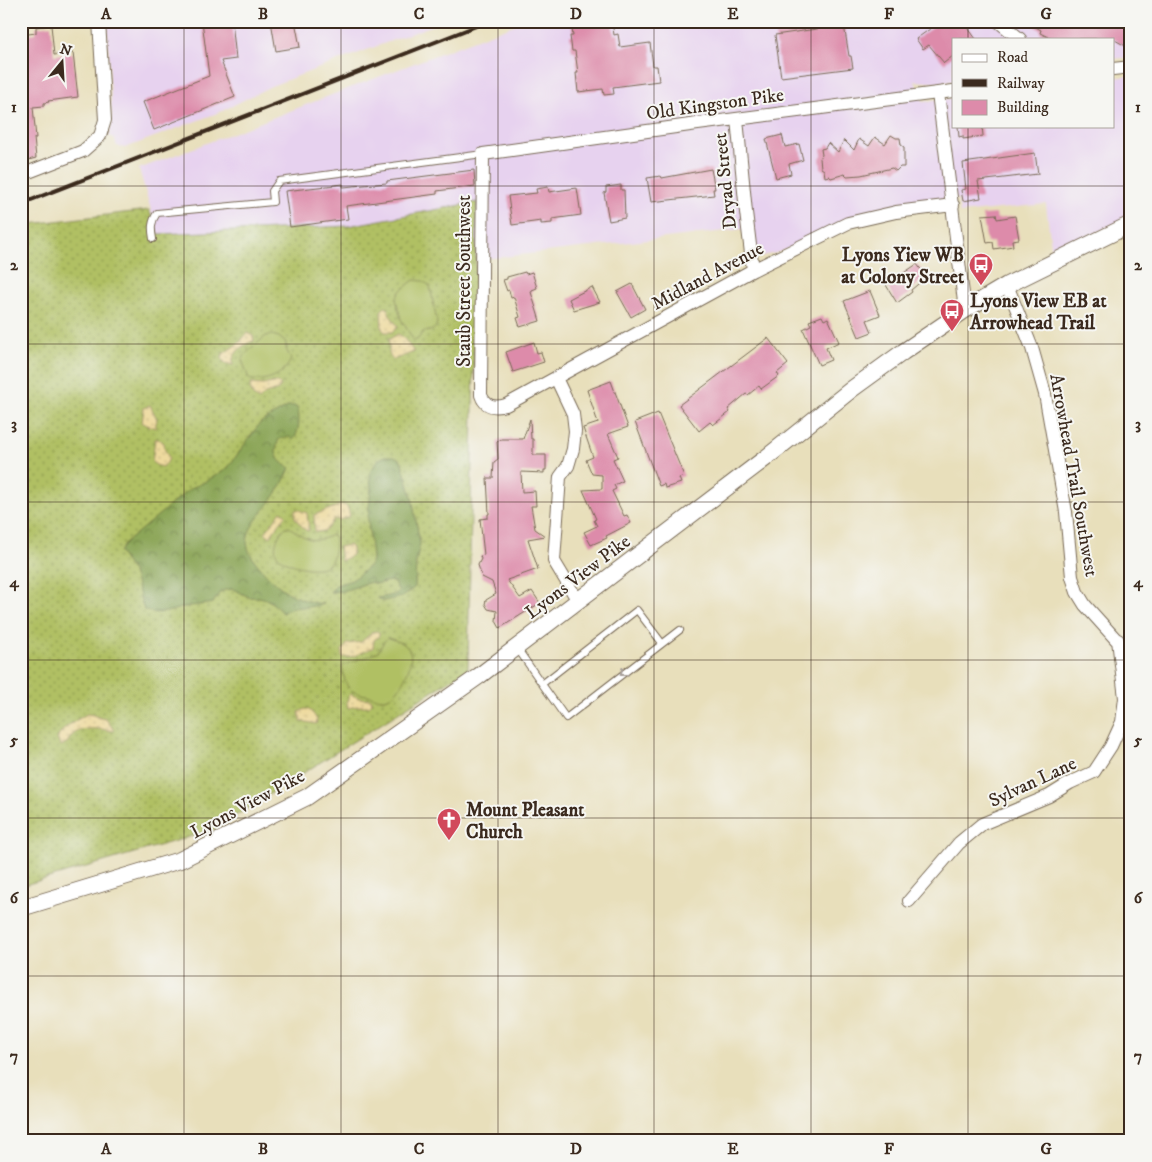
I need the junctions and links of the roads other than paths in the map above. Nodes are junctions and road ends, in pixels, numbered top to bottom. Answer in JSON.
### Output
{"nodes":[{"id":1,"x":98,"y":21,"type":"edge"},
{"id":2,"x":998,"y":21,"type":"edge"},
{"id":3,"x":1018,"y":38,"type":"edge"},
{"id":4,"x":1131,"y":67,"type":"edge"},
{"id":5,"x":1114,"y":69,"type":"edge"},
{"id":6,"x":952,"y":91,"type":"edge"},
{"id":7,"x":938,"y":93,"type":"junction"},
{"id":8,"x":737,"y":118,"type":"junction"},
{"id":9,"x":483,"y":154,"type":"junction"},
{"id":10,"x":21,"y":175,"type":"edge"},
{"id":11,"x":953,"y":205,"type":"junction"},
{"id":12,"x":1131,"y":224,"type":"edge"},
{"id":13,"x":152,"y":239,"type":"dead end"},
{"id":14,"x":753,"y":270,"type":"junction"},
{"id":15,"x":1007,"y":285,"type":"junction"},
{"id":16,"x":965,"y":310,"type":"junction"},
{"id":17,"x":556,"y":378,"type":"junction"},
{"id":18,"x":490,"y":405,"type":"joint"},
{"id":19,"x":578,"y":601,"type":"junction"},
{"id":20,"x":680,"y":630,"type":"dead end"},
{"id":21,"x":1118,"y":640,"type":"junction"},
{"id":22,"x":662,"y":644,"type":"junction"},
{"id":23,"x":516,"y":647,"type":"junction"},
{"id":24,"x":1131,"y":656,"type":"edge"},
{"id":25,"x":542,"y":684,"type":"junction"},
{"id":26,"x":908,"y":901,"type":"dead end"},
{"id":27,"x":21,"y":908,"type":"edge"}],
"edges":[{"from":1,"to":10,"type":"street"},
{"from":2,"to":3,"type":"street"},
{"from":4,"to":5,"type":"street"},
{"from":6,"to":7,"type":"street","name":"Old Kingston Pike"},
{"from":7,"to":8,"type":"street","name":"Old Kingston Pike"},
{"from":7,"to":11,"type":"street"},
{"from":8,"to":9,"type":"street","name":"Old Kingston Pike"},
{"from":8,"to":14,"type":"street","name":"Dryad Street"},
{"from":9,"to":13,"type":"lane"},
{"from":9,"to":18,"type":"street","name":"Staub Street Southwest"},
{"from":11,"to":14,"type":"street","name":"Midland Avenue"},
{"from":11,"to":16,"type":"street"},
{"from":12,"to":15,"type":"street","name":"Lyons View Pike"},
{"from":14,"to":17,"type":"street","name":"Midland Avenue"},
{"from":15,"to":16,"type":"street","name":"Lyons View Pike"},
{"from":15,"to":21,"type":"street","name":"Arrowhead Trail Southwest"},
{"from":16,"to":19,"type":"street","name":"Lyons View Pike"},
{"from":17,"to":18,"type":"street","name":"Midland Avenue"},
{"from":17,"to":19,"type":"street"},
{"from":19,"to":23,"type":"street","name":"Lyons View Pike"},
{"from":20,"to":22,"type":"lane"},
{"from":21,"to":24,"type":"street","name":"Arrowhead Trail Southwest"},
{"from":21,"to":26,"type":"street","name":"Sylvan Lane"},
{"from":22,"to":25,"type":"lane"},
{"from":22,"to":25,"type":"lane","one_way":true},
{"from":23,"to":25,"type":"lane"},
{"from":23,"to":27,"type":"street","name":"Lyons View Pike"}]}
